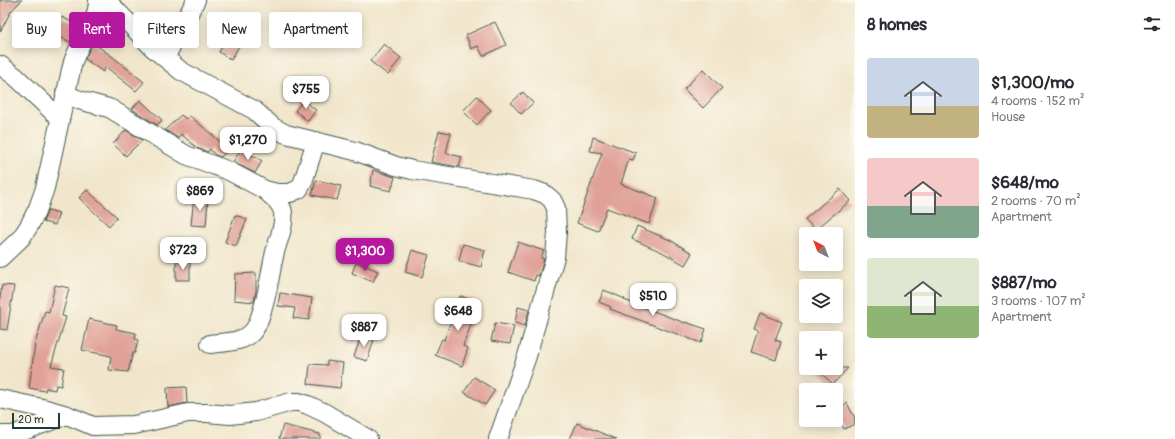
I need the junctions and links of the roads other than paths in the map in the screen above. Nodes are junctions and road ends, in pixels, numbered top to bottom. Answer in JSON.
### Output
{"nodes":[{"id":1,"x":98,"y":0,"type":"edge"},
{"id":2,"x":104,"y":0,"type":"edge"},
{"id":3,"x":196,"y":0,"type":"edge"},
{"id":4,"x":165,"y":58,"type":"junction"},
{"id":5,"x":0,"y":66,"type":"edge"},
{"id":6,"x":65,"y":93,"type":"junction"},
{"id":7,"x":60,"y":117,"type":"junction"},
{"id":8,"x":316,"y":141,"type":"junction"},
{"id":9,"x":265,"y":190,"type":"junction"},
{"id":10,"x":0,"y":258,"type":"edge"},
{"id":11,"x":210,"y":344,"type":"dead end"},
{"id":12,"x":0,"y":399,"type":"edge"},
{"id":13,"x":67,"y":415,"type":"junction"},
{"id":14,"x":93,"y":426,"type":"junction"},
{"id":15,"x":0,"y":435,"type":"edge"},
{"id":16,"x":106,"y":439,"type":"edge"},
{"id":17,"x":368,"y":439,"type":"edge"},
{"id":18,"x":498,"y":439,"type":"edge"}],
"edges":[{"from":1,"to":6,"type":"street"},
{"from":2,"to":4,"type":"street"},
{"from":3,"to":4,"type":"street"},
{"from":4,"to":8,"type":"street"},
{"from":5,"to":7,"type":"street"},
{"from":6,"to":7,"type":"street"},
{"from":6,"to":9,"type":"street"},
{"from":7,"to":10,"type":"street"},
{"from":8,"to":9,"type":"street"},
{"from":8,"to":18,"type":"street"},
{"from":9,"to":11,"type":"street"},
{"from":12,"to":13,"type":"street"},
{"from":13,"to":14,"type":"street"},
{"from":13,"to":15,"type":"street"},
{"from":14,"to":16,"type":"street"},
{"from":14,"to":17,"type":"street"}]}
